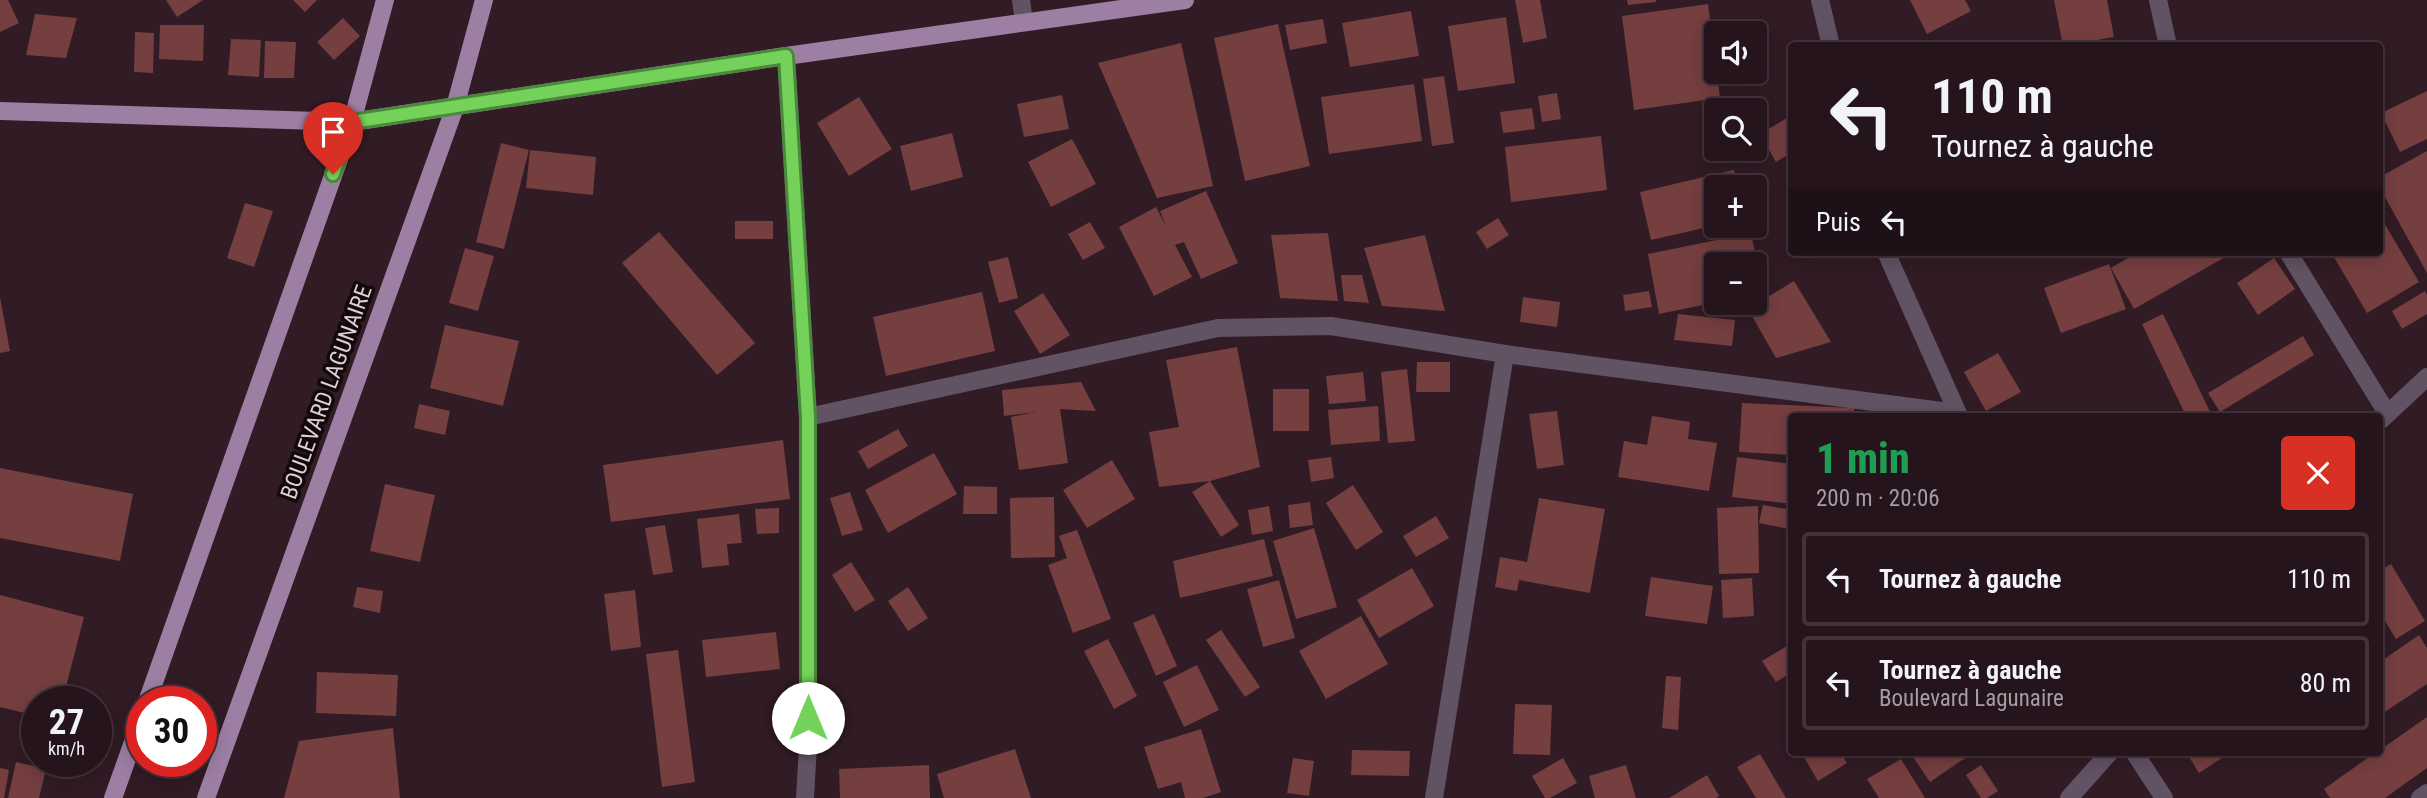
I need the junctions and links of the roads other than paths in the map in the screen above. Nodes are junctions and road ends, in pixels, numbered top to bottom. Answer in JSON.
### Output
{"nodes":[{"id":1,"x":385,"y":0,"type":"edge"},
{"id":2,"x":484,"y":0,"type":"edge"},
{"id":3,"x":1021,"y":0,"type":"edge"},
{"id":4,"x":1185,"y":0,"type":"edge"},
{"id":5,"x":1820,"y":0,"type":"edge"},
{"id":6,"x":2158,"y":0,"type":"edge"},
{"id":7,"x":1024,"y":22,"type":"junction"},
{"id":8,"x":1829,"y":42,"type":"edge"},
{"id":9,"x":2167,"y":42,"type":"edge"},
{"id":10,"x":786,"y":56,"type":"junction"},
{"id":11,"x":455,"y":107,"type":"junction"},
{"id":12,"x":0,"y":111,"type":"edge"},
{"id":13,"x":352,"y":122,"type":"junction"},
{"id":14,"x":1888,"y":256,"type":"edge"},
{"id":15,"x":2290,"y":256,"type":"edge"},
{"id":16,"x":1505,"y":354,"type":"junction"},
{"id":17,"x":2427,"y":377,"type":"edge"},
{"id":18,"x":1943,"y":413,"type":"edge"},
{"id":19,"x":1957,"y":413,"type":"edge"},
{"id":20,"x":2381,"y":413,"type":"edge"},
{"id":21,"x":808,"y":417,"type":"junction"},
{"id":22,"x":2383,"y":417,"type":"edge"},
{"id":23,"x":153,"y":686,"type":"edge"},
{"id":24,"x":2106,"y":756,"type":"edge"},
{"id":25,"x":2137,"y":756,"type":"edge"},
{"id":26,"x":126,"y":762,"type":"edge"},
{"id":27,"x":2427,"y":793,"type":"edge"},
{"id":28,"x":113,"y":798,"type":"edge"},
{"id":29,"x":206,"y":798,"type":"edge"},
{"id":30,"x":805,"y":798,"type":"edge"},
{"id":31,"x":1434,"y":798,"type":"edge"},
{"id":32,"x":2069,"y":798,"type":"edge"},
{"id":33,"x":2164,"y":798,"type":"edge"},
{"id":34,"x":2420,"y":798,"type":"edge"}],
"edges":[{"from":1,"to":13,"type":"main road"},
{"from":2,"to":11,"type":"main road","name":"BOULEVARD LAGUNAIRE"},
{"from":3,"to":7,"type":"street"},
{"from":4,"to":7,"type":"main road"},
{"from":5,"to":8,"type":"street"},
{"from":6,"to":9,"type":"street"},
{"from":7,"to":10,"type":"main road"},
{"from":10,"to":11,"type":"main road"},
{"from":10,"to":21,"type":"street"},
{"from":11,"to":13,"type":"main road"},
{"from":11,"to":29,"type":"main road","name":"BOULEVARD LAGUNAIRE"},
{"from":12,"to":13,"type":"main road"},
{"from":13,"to":23,"type":"main road"},
{"from":14,"to":19,"type":"street"},
{"from":15,"to":20,"type":"street"},
{"from":16,"to":18,"type":"street"},
{"from":16,"to":21,"type":"street"},
{"from":16,"to":31,"type":"street"},
{"from":17,"to":22,"type":"street"},
{"from":21,"to":30,"type":"street"},
{"from":24,"to":32,"type":"street"},
{"from":25,"to":33,"type":"street"},
{"from":26,"to":28,"type":"main road"},
{"from":27,"to":34,"type":"street"}]}
